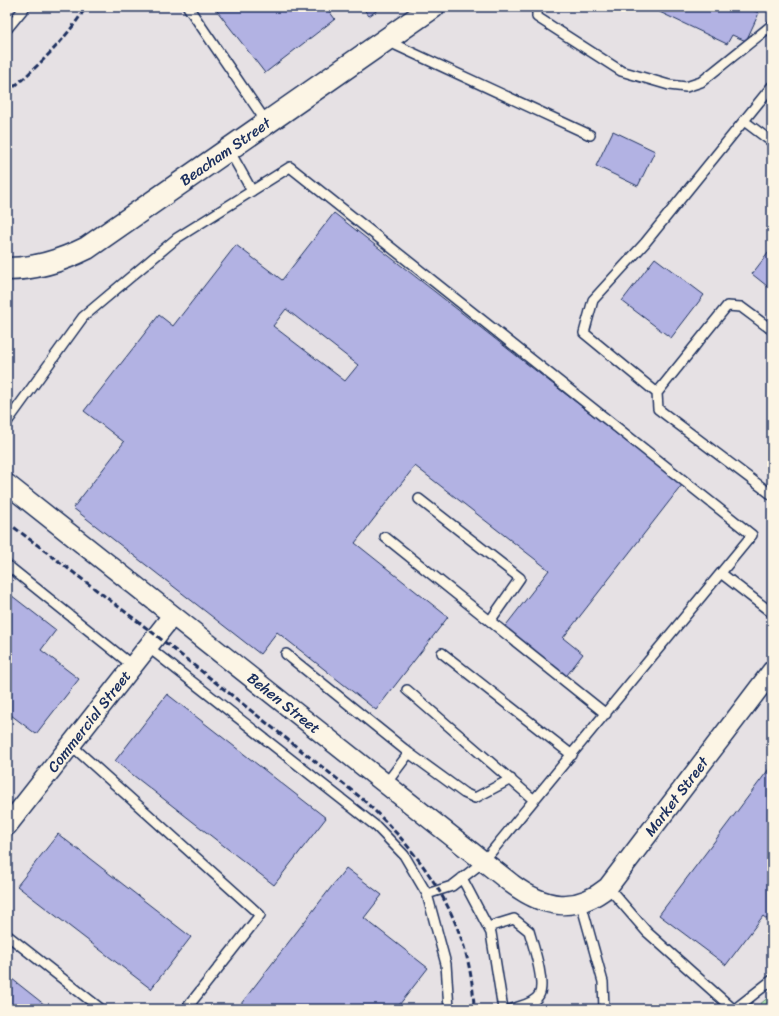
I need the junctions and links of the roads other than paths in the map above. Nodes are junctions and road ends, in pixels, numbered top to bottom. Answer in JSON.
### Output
{"nodes":[{"id":1,"x":25,"y":7,"type":"edge"},
{"id":2,"x":188,"y":7,"type":"edge"},
{"id":3,"x":433,"y":7,"type":"edge"},
{"id":4,"x":537,"y":7,"type":"edge"},
{"id":5,"x":772,"y":25,"type":"edge"},
{"id":6,"x":7,"y":29,"type":"edge"},
{"id":7,"x":387,"y":40,"type":"junction"},
{"id":8,"x":772,"y":86,"type":"edge"},
{"id":9,"x":744,"y":121,"type":"junction"},
{"id":10,"x":267,"y":123,"type":"junction"},
{"id":11,"x":590,"y":135,"type":"dead end"},
{"id":12,"x":772,"y":142,"type":"edge"},
{"id":13,"x":229,"y":150,"type":"junction"},
{"id":14,"x":252,"y":192,"type":"junction"},
{"id":15,"x":7,"y":269,"type":"edge"},
{"id":16,"x":772,"y":330,"type":"edge"},
{"id":17,"x":657,"y":393,"type":"junction"},
{"id":18,"x":7,"y":405,"type":"edge"},
{"id":19,"x":16,"y":410,"type":"junction"},
{"id":20,"x":7,"y":422,"type":"edge"},
{"id":21,"x":7,"y":484,"type":"edge"},
{"id":22,"x":772,"y":495,"type":"edge"},
{"id":23,"x":419,"y":499,"type":"dead end"},
{"id":24,"x":385,"y":537,"type":"dead end"},
{"id":25,"x":7,"y":565,"type":"edge"},
{"id":26,"x":722,"y":574,"type":"junction"},
{"id":27,"x":772,"y":613,"type":"edge"},
{"id":28,"x":172,"y":616,"type":"junction"},
{"id":29,"x":490,"y":621,"type":"junction"},
{"id":30,"x":148,"y":647,"type":"junction"},
{"id":31,"x":442,"y":653,"type":"dead end"},
{"id":32,"x":286,"y":654,"type":"dead end"},
{"id":33,"x":133,"y":666,"type":"junction"},
{"id":34,"x":772,"y":671,"type":"edge"},
{"id":35,"x":407,"y":690,"type":"dead end"},
{"id":36,"x":606,"y":714,"type":"junction"},
{"id":37,"x":71,"y":745,"type":"junction"},
{"id":38,"x":408,"y":754,"type":"junction"},
{"id":39,"x":572,"y":755,"type":"junction"},
{"id":40,"x":511,"y":779,"type":"junction"},
{"id":41,"x":385,"y":785,"type":"junction"},
{"id":42,"x":534,"y":800,"type":"junction"},
{"id":43,"x":7,"y":826,"type":"edge"},
{"id":44,"x":484,"y":862,"type":"junction"},
{"id":45,"x":462,"y":878,"type":"junction"},
{"id":46,"x":608,"y":887,"type":"junction"},
{"id":47,"x":427,"y":894,"type":"junction"},
{"id":48,"x":574,"y":904,"type":"junction"},
{"id":49,"x":488,"y":927,"type":"junction"},
{"id":50,"x":7,"y":934,"type":"edge"},
{"id":51,"x":772,"y":980,"type":"edge"},
{"id":52,"x":101,"y":1009,"type":"edge"},
{"id":53,"x":186,"y":1009,"type":"edge"},
{"id":54,"x":449,"y":1009,"type":"edge"},
{"id":55,"x":503,"y":1009,"type":"edge"},
{"id":56,"x":512,"y":1009,"type":"edge"},
{"id":57,"x":604,"y":1009,"type":"edge"},
{"id":58,"x":734,"y":1009,"type":"edge"}],
"edges":[{"from":1,"to":6,"type":"lane"},
{"from":2,"to":10,"type":"lane"},
{"from":3,"to":7,"type":"main road","name":"Beacham Street"},
{"from":4,"to":5,"type":"lane"},
{"from":7,"to":10,"type":"main road","name":"Beacham Street"},
{"from":7,"to":11,"type":"lane"},
{"from":8,"to":9,"type":"lane"},
{"from":9,"to":12,"type":"lane"},
{"from":9,"to":17,"type":"lane"},
{"from":10,"to":13,"type":"main road","name":"Beacham Street"},
{"from":13,"to":14,"type":"lane"},
{"from":13,"to":15,"type":"main road","name":"Beacham Street"},
{"from":14,"to":19,"type":"lane"},
{"from":14,"to":26,"type":"lane"},
{"from":16,"to":17,"type":"lane"},
{"from":17,"to":22,"type":"lane"},
{"from":18,"to":19,"type":"lane"},
{"from":19,"to":20,"type":"lane"},
{"from":21,"to":28,"type":"street","name":"Behen Street"},
{"from":23,"to":29,"type":"lane"},
{"from":24,"to":29,"type":"lane"},
{"from":25,"to":33,"type":"lane"},
{"from":26,"to":27,"type":"lane"},
{"from":26,"to":36,"type":"lane"},
{"from":28,"to":30,"type":"street","name":"Commercial Street"},
{"from":28,"to":41,"type":"street","name":"Behen Street"},
{"from":29,"to":36,"type":"lane"},
{"from":30,"to":33,"type":"street","name":"Commercial Street"},
{"from":30,"to":47,"type":"lane"},
{"from":31,"to":39,"type":"lane"},
{"from":32,"to":38,"type":"lane"},
{"from":33,"to":37,"type":"street","name":"Commercial Street"},
{"from":34,"to":46,"type":"street","name":"Market Street"},
{"from":35,"to":40,"type":"lane"},
{"from":36,"to":39,"type":"lane"},
{"from":37,"to":43,"type":"street","name":"Commercial Street"},
{"from":37,"to":53,"type":"lane"},
{"from":38,"to":40,"type":"lane"},
{"from":38,"to":41,"type":"lane"},
{"from":39,"to":42,"type":"lane"},
{"from":40,"to":42,"type":"lane"},
{"from":41,"to":44,"type":"street","name":"Behen Street"},
{"from":42,"to":44,"type":"lane"},
{"from":44,"to":45,"type":"lane"},
{"from":44,"to":48,"type":"street","name":"Behen Street"},
{"from":45,"to":47,"type":"lane"},
{"from":45,"to":49,"type":"lane"},
{"from":46,"to":48,"type":"street","name":"Market Street"},
{"from":46,"to":58,"type":"lane"},
{"from":47,"to":54,"type":"lane"},
{"from":48,"to":57,"type":"lane"},
{"from":49,"to":55,"type":"lane"},
{"from":49,"to":56,"type":"lane"},
{"from":50,"to":52,"type":"lane"},
{"from":51,"to":58,"type":"lane"}]}
